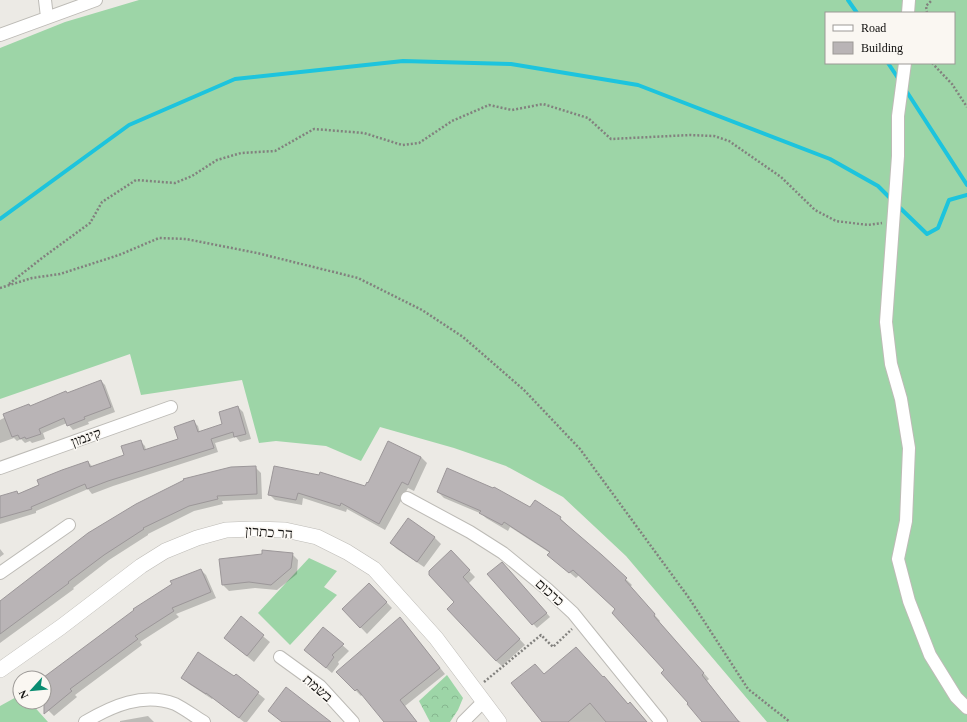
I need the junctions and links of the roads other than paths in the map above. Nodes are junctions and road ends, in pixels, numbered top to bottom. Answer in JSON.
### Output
{"nodes":[{"id":1,"x":45,"y":0,"type":"edge"},
{"id":2,"x":96,"y":0,"type":"edge"},
{"id":3,"x":909,"y":0,"type":"edge"},
{"id":4,"x":908,"y":12,"type":"edge"},
{"id":5,"x":47,"y":17,"type":"junction"},
{"id":6,"x":0,"y":35,"type":"edge"},
{"id":7,"x":904,"y":64,"type":"edge"},
{"id":8,"x":171,"y":407,"type":"dead end"},
{"id":9,"x":0,"y":468,"type":"edge"},
{"id":10,"x":407,"y":498,"type":"dead end"},
{"id":11,"x":69,"y":525,"type":"dead end"},
{"id":12,"x":0,"y":573,"type":"edge"},
{"id":13,"x":280,"y":658,"type":"dead end"},
{"id":14,"x":0,"y":670,"type":"edge"},
{"id":15,"x":479,"y":696,"type":"junction"},
{"id":16,"x":967,"y":708,"type":"edge"},
{"id":17,"x":85,"y":722,"type":"edge"},
{"id":18,"x":204,"y":722,"type":"edge"},
{"id":19,"x":353,"y":722,"type":"edge"},
{"id":20,"x":463,"y":722,"type":"edge"},
{"id":21,"x":499,"y":722,"type":"edge"},
{"id":22,"x":661,"y":722,"type":"edge"}],
"edges":[{"from":1,"to":5,"type":"street"},
{"from":2,"to":5,"type":"street"},
{"from":3,"to":4,"type":"street"},
{"from":5,"to":6,"type":"street"},
{"from":7,"to":16,"type":"street"},
{"from":8,"to":9,"type":"street","name":"קינמון"},
{"from":10,"to":22,"type":"street","name":"כרכום"},
{"from":11,"to":12,"type":"street"},
{"from":13,"to":19,"type":"street","name":"בשמת"},
{"from":14,"to":15,"type":"street","name":"הר כתרון"},
{"from":15,"to":20,"type":"street"},
{"from":15,"to":21,"type":"street","name":"הר כתרון"},
{"from":17,"to":18,"type":"street"}]}
